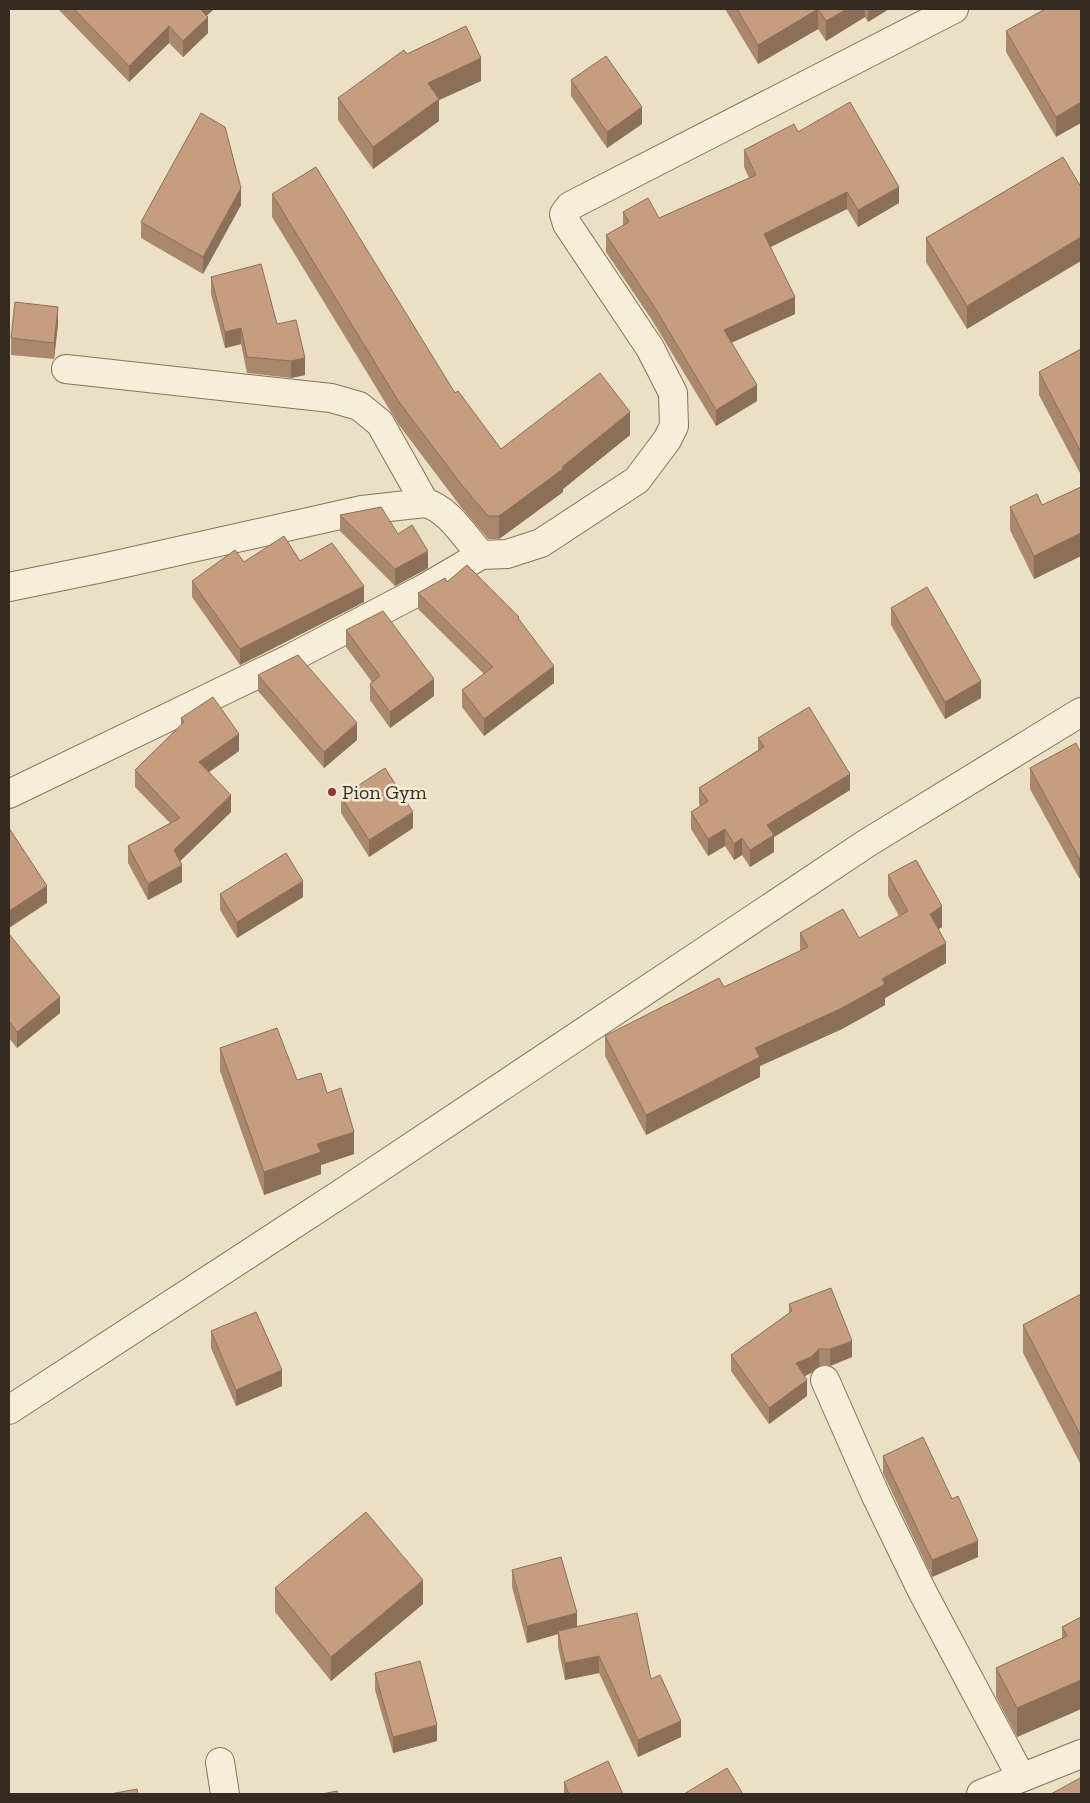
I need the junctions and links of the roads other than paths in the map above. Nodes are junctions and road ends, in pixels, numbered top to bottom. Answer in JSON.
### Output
{"nodes":[{"id":1,"x":954,"y":9,"type":"edge"},
{"id":2,"x":66,"y":369,"type":"dead end"},
{"id":3,"x":425,"y":503,"type":"junction"},
{"id":4,"x":481,"y":555,"type":"junction"},
{"id":5,"x":9,"y":587,"type":"edge"},
{"id":6,"x":1081,"y":712,"type":"edge"},
{"id":7,"x":9,"y":794,"type":"edge"},
{"id":8,"x":825,"y":1380,"type":"dead end"},
{"id":9,"x":9,"y":1410,"type":"edge"},
{"id":10,"x":1081,"y":1754,"type":"edge"},
{"id":11,"x":220,"y":1762,"type":"dead end"},
{"id":12,"x":1021,"y":1777,"type":"junction"},
{"id":13,"x":225,"y":1794,"type":"edge"},
{"id":14,"x":981,"y":1794,"type":"edge"}],
"edges":[{"from":1,"to":4,"type":"street"},
{"from":2,"to":3,"type":"street"},
{"from":3,"to":4,"type":"street"},
{"from":3,"to":5,"type":"street"},
{"from":4,"to":7,"type":"street"},
{"from":6,"to":9,"type":"street"},
{"from":8,"to":12,"type":"street"},
{"from":10,"to":12,"type":"street"},
{"from":11,"to":13,"type":"street"},
{"from":12,"to":14,"type":"street"}]}
